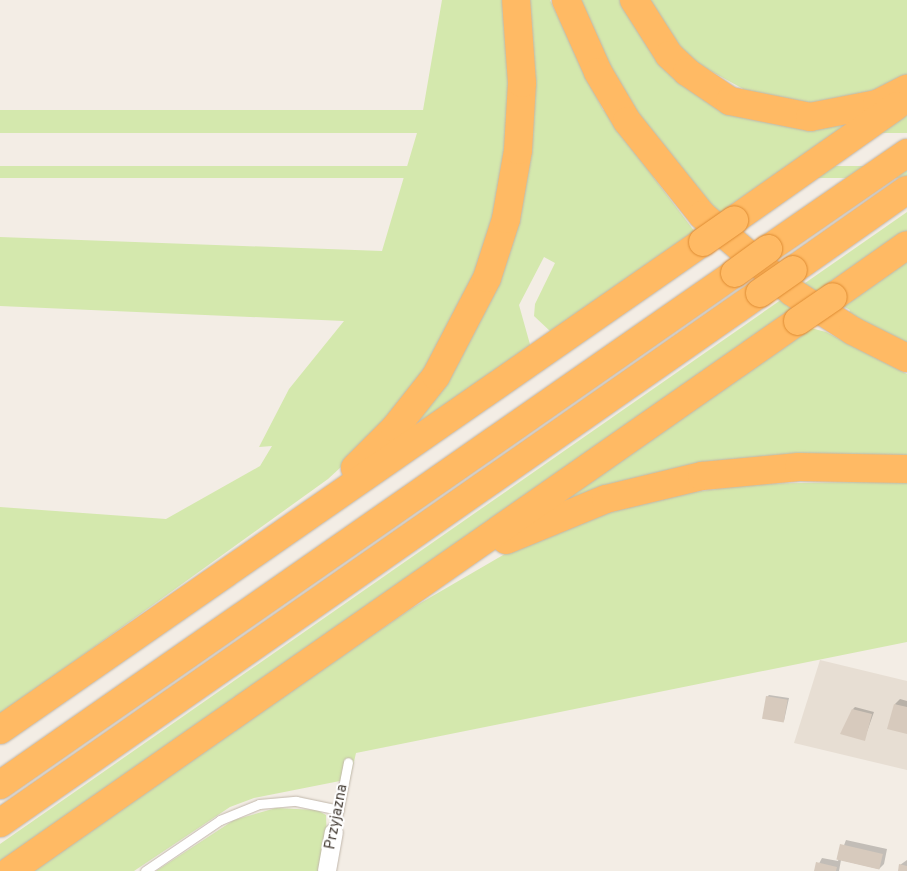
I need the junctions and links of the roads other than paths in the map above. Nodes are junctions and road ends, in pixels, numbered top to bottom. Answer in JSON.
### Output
{"nodes":[{"id":1,"x":516,"y":0,"type":"edge"},
{"id":2,"x":566,"y":0,"type":"edge"},
{"id":3,"x":634,"y":0,"type":"edge"},
{"id":4,"x":907,"y":88,"type":"edge"},
{"id":5,"x":907,"y":98,"type":"edge"},
{"id":6,"x":907,"y":152,"type":"edge"},
{"id":7,"x":907,"y":190,"type":"edge"},
{"id":8,"x":907,"y":245,"type":"edge"},
{"id":9,"x":907,"y":358,"type":"edge"},
{"id":10,"x":907,"y":469,"type":"edge"},
{"id":11,"x":273,"y":542,"type":"junction"},
{"id":12,"x":409,"y":596,"type":"junction"},
{"id":13,"x":0,"y":730,"type":"edge"},
{"id":14,"x":348,"y":762,"type":"dead end"},
{"id":15,"x":0,"y":785,"type":"edge"},
{"id":16,"x":339,"y":810,"type":"junction"},
{"id":17,"x":0,"y":823,"type":"edge"},
{"id":18,"x":334,"y":833,"type":"joint"},
{"id":19,"x":10,"y":871,"type":"edge"},
{"id":20,"x":145,"y":871,"type":"edge"},
{"id":21,"x":327,"y":871,"type":"edge"}],
"edges":[{"from":1,"to":11,"type":"highway"},
{"from":2,"to":9,"type":"highway"},
{"from":3,"to":4,"type":"highway"},
{"from":5,"to":11,"type":"highway","bridge":true},
{"from":6,"to":15,"type":"highway","bridge":true},
{"from":7,"to":17,"type":"highway","bridge":true},
{"from":8,"to":12,"type":"highway","bridge":true},
{"from":10,"to":12,"type":"highway"},
{"from":11,"to":13,"type":"highway"},
{"from":12,"to":19,"type":"highway"},
{"from":14,"to":16,"type":"lane","name":"Przyjazna"},
{"from":16,"to":18,"type":"lane","name":"Przyjazna"},
{"from":16,"to":20,"type":"lane"},
{"from":18,"to":21,"type":"street","name":"Przyjazna"}]}
